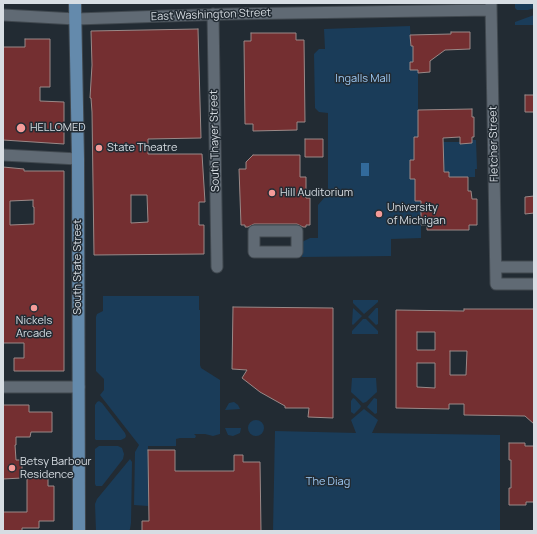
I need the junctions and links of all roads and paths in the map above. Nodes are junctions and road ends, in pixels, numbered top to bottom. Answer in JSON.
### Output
{"nodes":[{"id":1,"x":76,"y":3,"type":"edge"},
{"id":2,"x":491,"y":6,"type":"edge"},
{"id":3,"x":213,"y":14,"type":"junction"},
{"id":4,"x":3,"y":15,"type":"edge"},
{"id":5,"x":76,"y":19,"type":"junction"},
{"id":6,"x":3,"y":156,"type":"edge"},
{"id":7,"x":78,"y":160,"type":"junction"},
{"id":8,"x":217,"y":267,"type":"dead end"},
{"id":9,"x":496,"y":267,"type":"junction"},
{"id":10,"x":534,"y":267,"type":"edge"},
{"id":11,"x":534,"y":284,"type":"edge"},
{"id":12,"x":3,"y":387,"type":"edge"},
{"id":13,"x":79,"y":387,"type":"junction"},
{"id":14,"x":79,"y":531,"type":"edge"}],
"edges":[{"from":1,"to":5,"type":"main road","name":"South State Street"},
{"from":2,"to":3,"type":"street","name":"East Washington Street"},
{"from":2,"to":9,"type":"street","name":"Fletcher Street"},
{"from":3,"to":5,"type":"street","name":"East Washington Street"},
{"from":3,"to":8,"type":"street","name":"South Thayer Street"},
{"from":4,"to":5,"type":"street","name":"East Washington Street"},
{"from":5,"to":7,"type":"main road","name":"South State Street"},
{"from":6,"to":7,"type":"street"},
{"from":7,"to":13,"type":"main road","name":"South State Street"},
{"from":9,"to":10,"type":"street"},
{"from":9,"to":11,"type":"street","name":"Fletcher Street"},
{"from":12,"to":13,"type":"street"},
{"from":13,"to":14,"type":"main road","name":"South State Street"}]}
